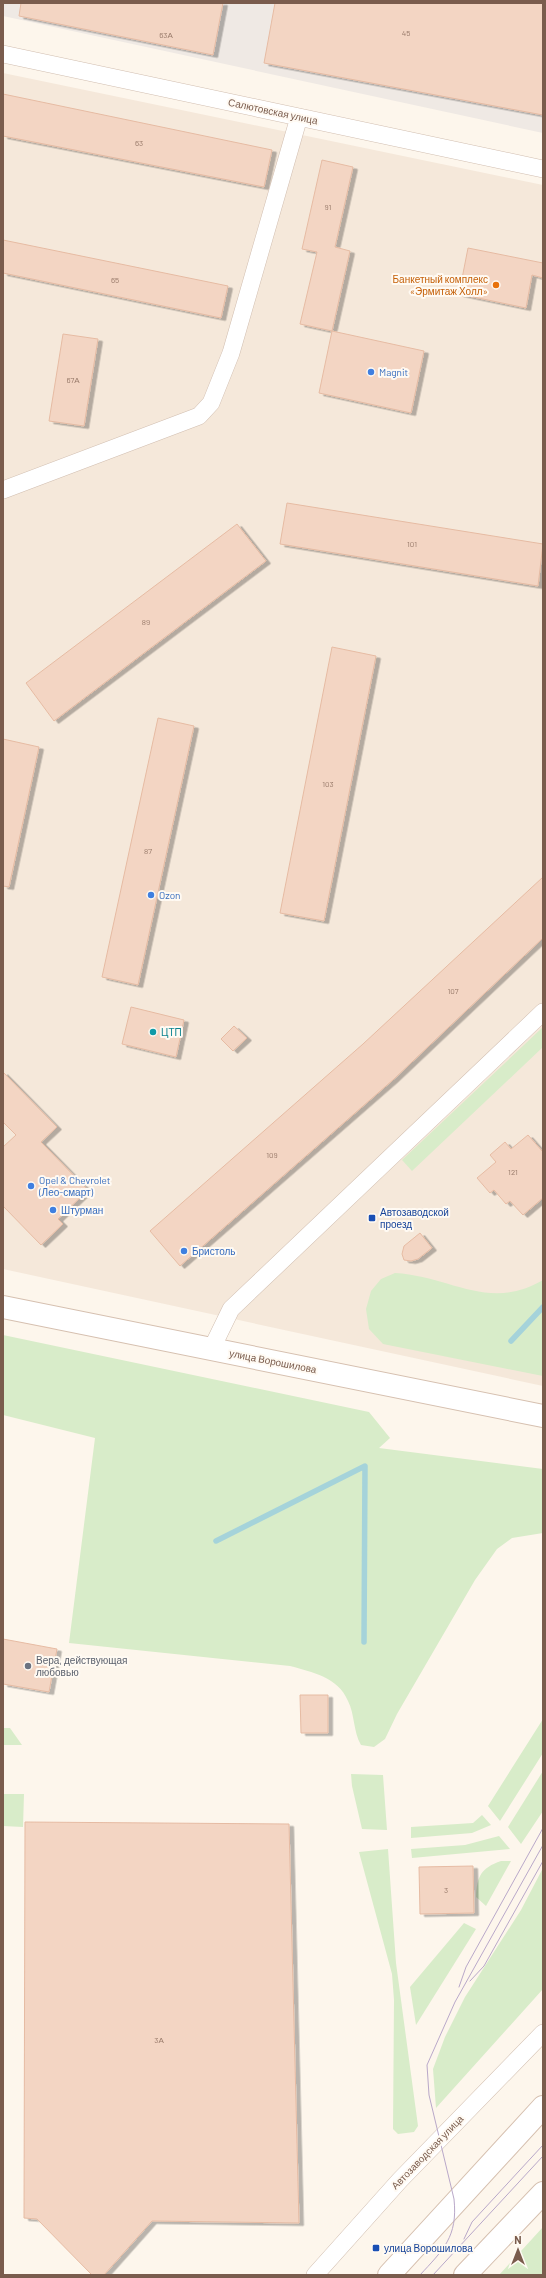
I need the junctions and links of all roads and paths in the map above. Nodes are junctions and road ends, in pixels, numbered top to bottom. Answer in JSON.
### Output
{"nodes":[{"id":1,"x":3,"y":54,"type":"edge"},
{"id":2,"x":299,"y":117,"type":"junction"},
{"id":3,"x":543,"y":169,"type":"edge"},
{"id":4,"x":3,"y":490,"type":"edge"},
{"id":5,"x":543,"y":1012,"type":"edge"},
{"id":6,"x":3,"y":1307,"type":"edge"},
{"id":7,"x":212,"y":1348,"type":"junction"},
{"id":8,"x":543,"y":1416,"type":"edge"},
{"id":9,"x":543,"y":2033,"type":"edge"},
{"id":10,"x":543,"y":2107,"type":"edge"},
{"id":11,"x":543,"y":2193,"type":"edge"},
{"id":12,"x":314,"y":2275,"type":"edge"},
{"id":13,"x":388,"y":2275,"type":"edge"},
{"id":14,"x":466,"y":2275,"type":"edge"}],
"edges":[{"from":1,"to":2,"type":"street","name":"Салютовская улица"},
{"from":2,"to":3,"type":"street","name":"Салютовская улица"},
{"from":2,"to":4,"type":"street"},
{"from":5,"to":7,"type":"street"},
{"from":6,"to":7,"type":"main road","name":"улица Ворошилова"},
{"from":7,"to":8,"type":"main road","name":"улица Ворошилова"},
{"from":9,"to":12,"type":"street","name":"Автозаводская улица"},
{"from":10,"to":13,"type":"main road"},
{"from":11,"to":14,"type":"main road"}]}
